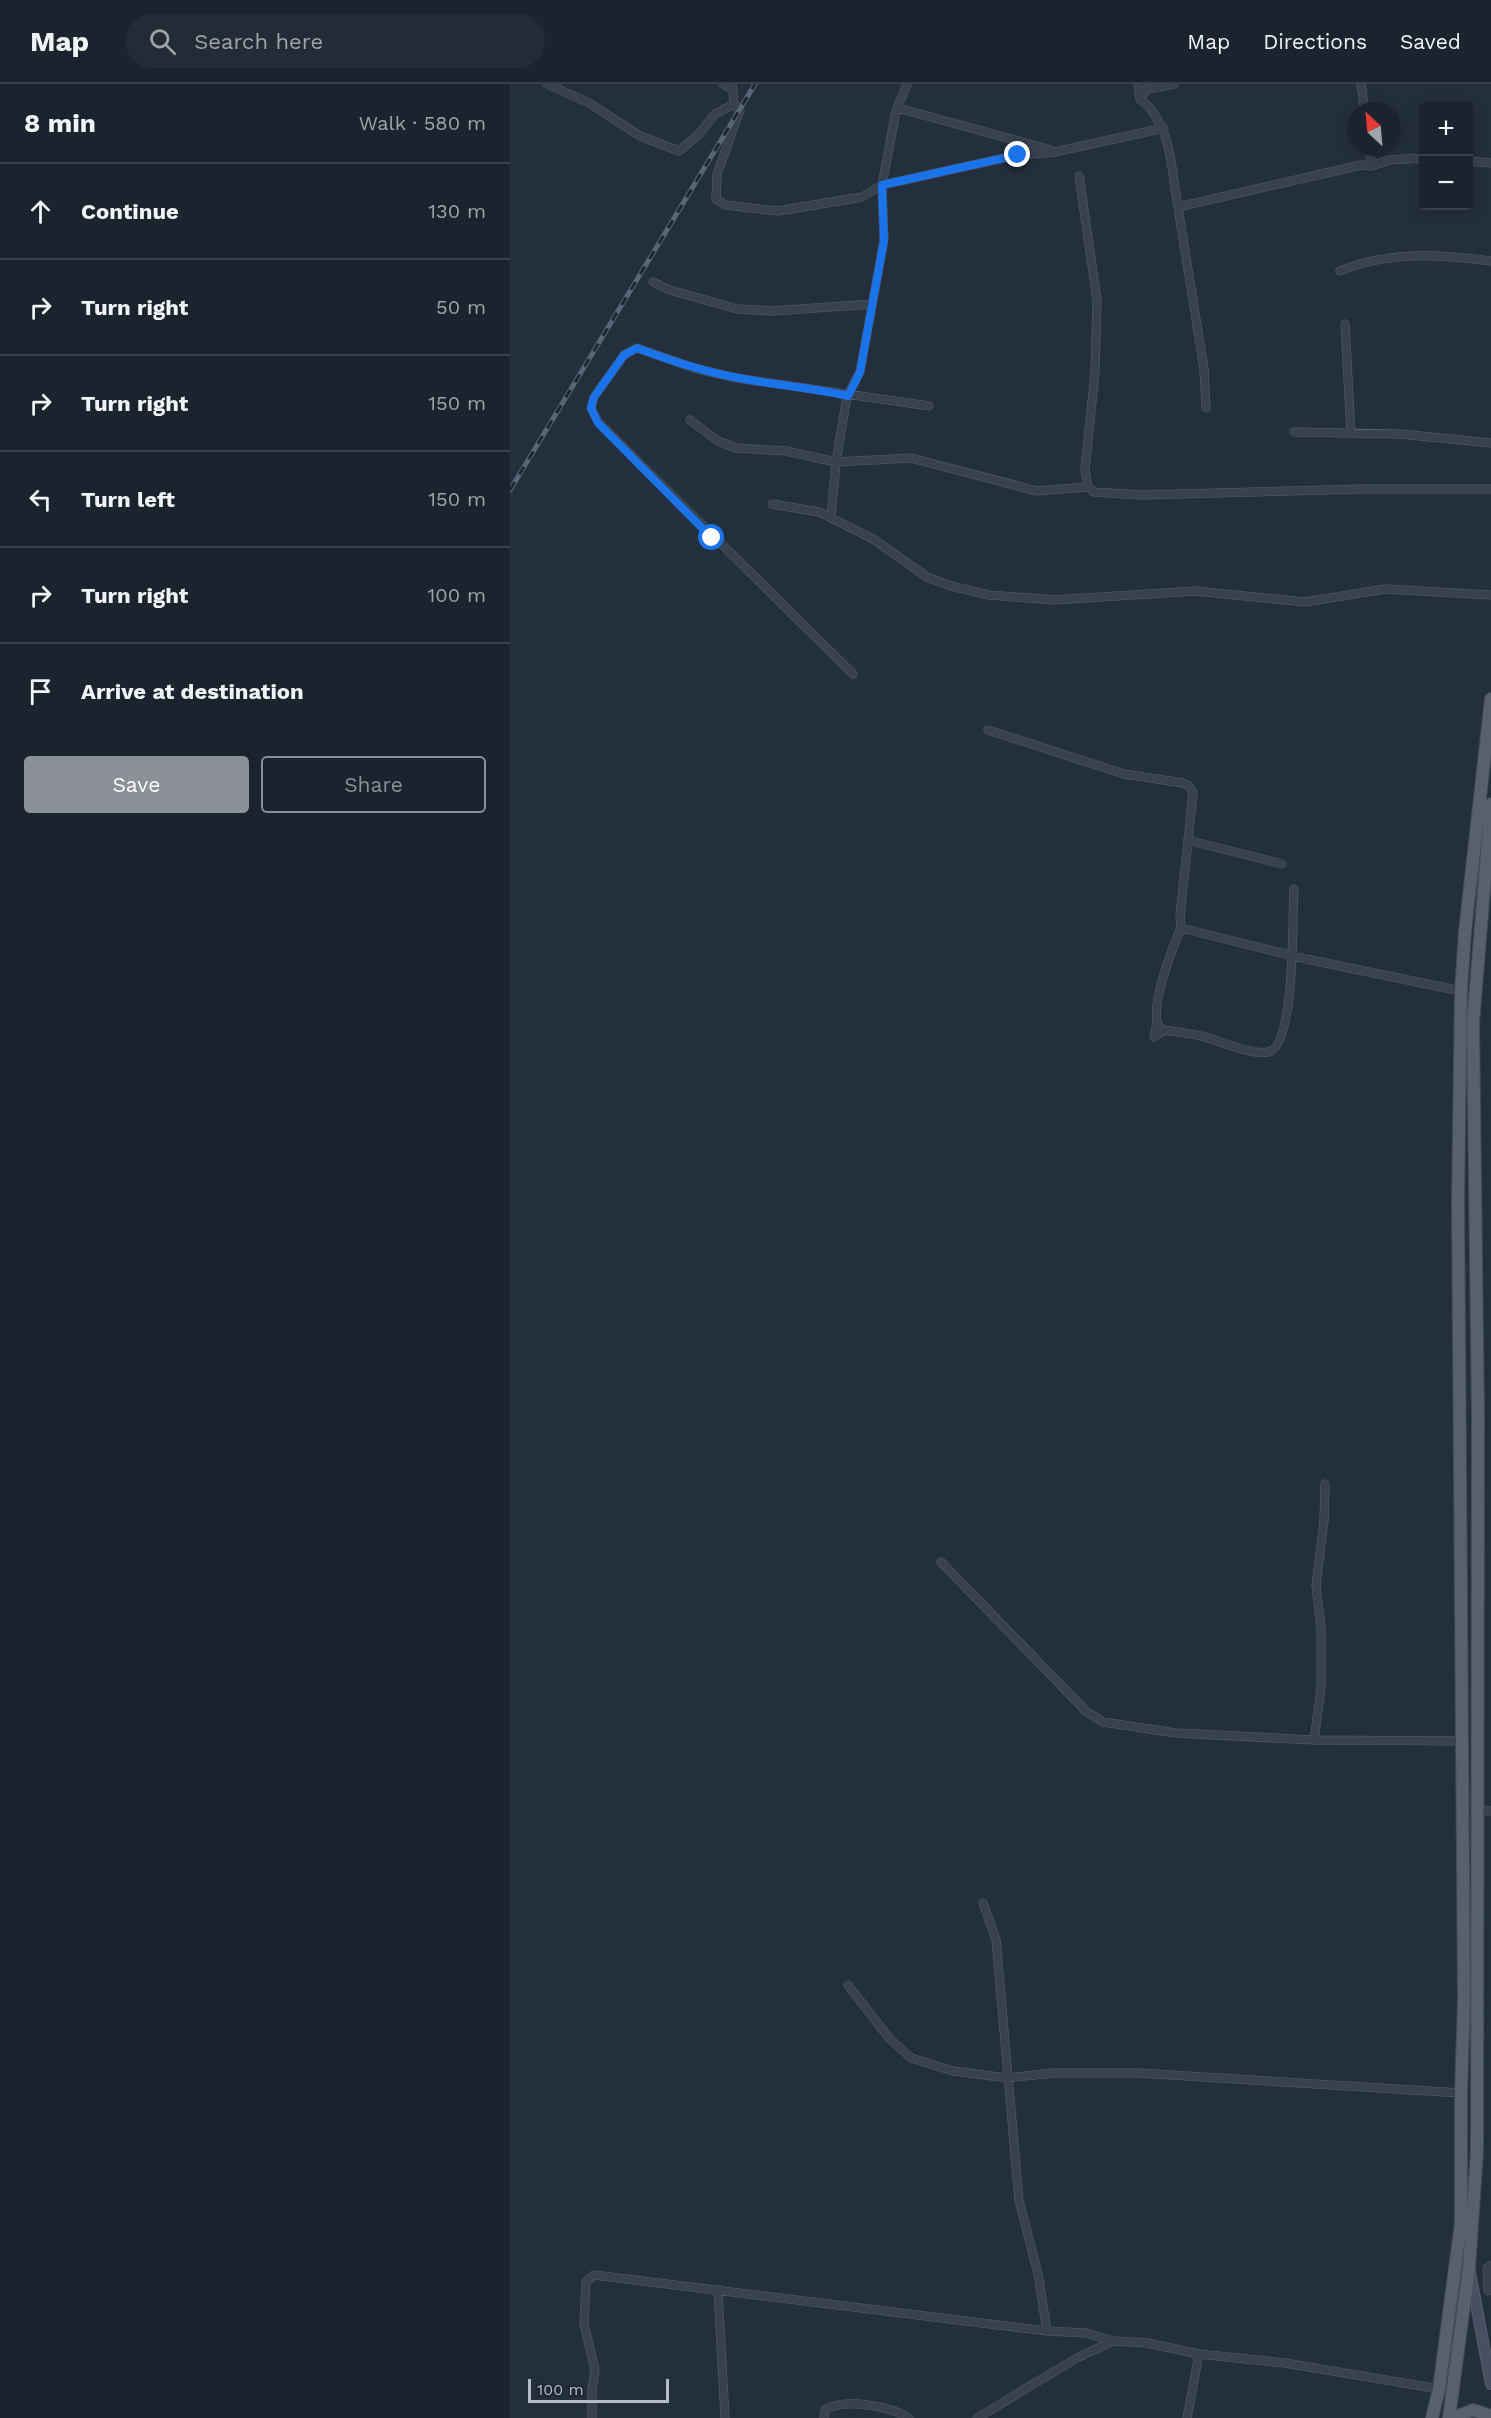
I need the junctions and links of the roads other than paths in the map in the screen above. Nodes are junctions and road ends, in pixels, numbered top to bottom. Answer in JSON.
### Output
{"nodes":[{"id":1,"x":547,"y":84,"type":"edge"},
{"id":2,"x":723,"y":84,"type":"edge"},
{"id":3,"x":907,"y":84,"type":"edge"},
{"id":4,"x":1138,"y":84,"type":"edge"},
{"id":5,"x":1174,"y":84,"type":"edge"},
{"id":6,"x":1361,"y":84,"type":"edge"},
{"id":7,"x":732,"y":86,"type":"edge"},
{"id":8,"x":1140,"y":99,"type":"junction"},
{"id":9,"x":1364,"y":102,"type":"edge"},
{"id":10,"x":734,"y":104,"type":"junction"},
{"id":11,"x":898,"y":108,"type":"junction"},
{"id":12,"x":1164,"y":128,"type":"junction"},
{"id":13,"x":1055,"y":152,"type":"junction"},
{"id":14,"x":1370,"y":156,"type":"edge"},
{"id":15,"x":1419,"y":158,"type":"edge"},
{"id":16,"x":1473,"y":161,"type":"edge"},
{"id":17,"x":1491,"y":163,"type":"edge"},
{"id":18,"x":1371,"y":166,"type":"junction"},
{"id":19,"x":1079,"y":176,"type":"dead end"},
{"id":20,"x":882,"y":185,"type":"junction"},
{"id":21,"x":1178,"y":207,"type":"junction"},
{"id":22,"x":1491,"y":261,"type":"edge"},
{"id":23,"x":1340,"y":271,"type":"dead end"},
{"id":24,"x":652,"y":282,"type":"dead end"},
{"id":25,"x":872,"y":304,"type":"junction"},
{"id":26,"x":1346,"y":324,"type":"dead end"},
{"id":27,"x":848,"y":396,"type":"junction"},
{"id":28,"x":930,"y":406,"type":"dead end"},
{"id":29,"x":1206,"y":408,"type":"dead end"},
{"id":30,"x":690,"y":420,"type":"dead end"},
{"id":31,"x":1294,"y":432,"type":"dead end"},
{"id":32,"x":1351,"y":433,"type":"junction"},
{"id":33,"x":1491,"y":443,"type":"edge"},
{"id":34,"x":836,"y":462,"type":"junction"},
{"id":35,"x":1088,"y":487,"type":"junction"},
{"id":36,"x":1491,"y":489,"type":"edge"},
{"id":37,"x":772,"y":504,"type":"dead end"},
{"id":38,"x":831,"y":518,"type":"junction"},
{"id":39,"x":1491,"y":595,"type":"edge"},
{"id":40,"x":853,"y":674,"type":"dead end"},
{"id":41,"x":1491,"y":699,"type":"edge"},
{"id":42,"x":988,"y":730,"type":"dead end"},
{"id":43,"x":1491,"y":804,"type":"edge"},
{"id":44,"x":1187,"y":840,"type":"junction"},
{"id":45,"x":1282,"y":864,"type":"dead end"},
{"id":46,"x":1294,"y":889,"type":"dead end"},
{"id":47,"x":1181,"y":928,"type":"junction"},
{"id":48,"x":1293,"y":956,"type":"junction"},
{"id":49,"x":1461,"y":991,"type":"junction"},
{"id":50,"x":1458,"y":1203,"type":"junction"},
{"id":51,"x":1476,"y":1205,"type":"junction"},
{"id":52,"x":1325,"y":1484,"type":"dead end"},
{"id":53,"x":941,"y":1562,"type":"dead end"},
{"id":54,"x":1314,"y":1740,"type":"junction"},
{"id":55,"x":1463,"y":1741,"type":"junction"},
{"id":56,"x":1477,"y":1810,"type":"junction"},
{"id":57,"x":1491,"y":1811,"type":"edge"},
{"id":58,"x":983,"y":1903,"type":"dead end"},
{"id":59,"x":848,"y":1985,"type":"dead end"},
{"id":60,"x":1007,"y":2078,"type":"junction"},
{"id":61,"x":1461,"y":2093,"type":"junction"},
{"id":62,"x":1491,"y":2265,"type":"edge"},
{"id":63,"x":1469,"y":2268,"type":"junction"},
{"id":64,"x":718,"y":2289,"type":"junction"},
{"id":65,"x":1474,"y":2289,"type":"junction"},
{"id":66,"x":1489,"y":2291,"type":"edge"},
{"id":67,"x":1047,"y":2331,"type":"junction"},
{"id":68,"x":1113,"y":2341,"type":"junction"},
{"id":69,"x":1199,"y":2354,"type":"junction"},
{"id":70,"x":1490,"y":2377,"type":"edge"},
{"id":71,"x":1439,"y":2390,"type":"junction"},
{"id":72,"x":1491,"y":2416,"type":"edge"},
{"id":73,"x":592,"y":2418,"type":"edge"},
{"id":74,"x":725,"y":2418,"type":"edge"},
{"id":75,"x":824,"y":2418,"type":"edge"},
{"id":76,"x":909,"y":2418,"type":"edge"},
{"id":77,"x":977,"y":2418,"type":"edge"},
{"id":78,"x":1187,"y":2418,"type":"edge"},
{"id":79,"x":1432,"y":2418,"type":"edge"},
{"id":80,"x":1451,"y":2418,"type":"edge"}],
"edges":[{"from":1,"to":10,"type":"street"},
{"from":2,"to":7,"type":"street"},
{"from":3,"to":11,"type":"street"},
{"from":4,"to":8,"type":"street"},
{"from":5,"to":8,"type":"street"},
{"from":6,"to":9,"type":"street"},
{"from":7,"to":10,"type":"street"},
{"from":8,"to":12,"type":"street"},
{"from":10,"to":20,"type":"street"},
{"from":11,"to":13,"type":"street"},
{"from":11,"to":20,"type":"street"},
{"from":12,"to":13,"type":"street"},
{"from":12,"to":21,"type":"street"},
{"from":13,"to":20,"type":"street"},
{"from":14,"to":18,"type":"street"},
{"from":15,"to":18,"type":"street"},
{"from":16,"to":17,"type":"street"},
{"from":18,"to":21,"type":"street"},
{"from":19,"to":35,"type":"street"},
{"from":20,"to":25,"type":"street"},
{"from":21,"to":29,"type":"street"},
{"from":22,"to":23,"type":"street"},
{"from":24,"to":25,"type":"street"},
{"from":25,"to":27,"type":"street"},
{"from":26,"to":32,"type":"street"},
{"from":27,"to":28,"type":"street"},
{"from":27,"to":34,"type":"street"},
{"from":27,"to":40,"type":"street"},
{"from":30,"to":34,"type":"street"},
{"from":31,"to":32,"type":"street"},
{"from":32,"to":33,"type":"street"},
{"from":34,"to":35,"type":"street"},
{"from":34,"to":38,"type":"street"},
{"from":35,"to":36,"type":"street"},
{"from":37,"to":38,"type":"street"},
{"from":38,"to":39,"type":"street"},
{"from":41,"to":49,"type":"main road"},
{"from":42,"to":44,"type":"street"},
{"from":43,"to":51,"type":"main road"},
{"from":44,"to":45,"type":"street"},
{"from":44,"to":47,"type":"street"},
{"from":46,"to":48,"type":"street"},
{"from":47,"to":48,"type":"street"},
{"from":47,"to":48,"type":"street"},
{"from":48,"to":49,"type":"street"},
{"from":49,"to":50,"type":"main road"},
{"from":50,"to":51,"type":"main road"},
{"from":50,"to":55,"type":"main road"},
{"from":51,"to":56,"type":"main road"},
{"from":52,"to":54,"type":"street"},
{"from":53,"to":54,"type":"street"},
{"from":54,"to":55,"type":"street"},
{"from":55,"to":61,"type":"main road"},
{"from":56,"to":57,"type":"street"},
{"from":56,"to":63,"type":"main road"},
{"from":58,"to":60,"type":"street"},
{"from":59,"to":60,"type":"street"},
{"from":60,"to":61,"type":"street"},
{"from":60,"to":67,"type":"street"},
{"from":61,"to":71,"type":"main road"},
{"from":62,"to":66,"type":"street"},
{"from":63,"to":65,"type":"main road"},
{"from":63,"to":80,"type":"main road"},
{"from":64,"to":67,"type":"street"},
{"from":64,"to":73,"type":"street"},
{"from":64,"to":74,"type":"street"},
{"from":65,"to":66,"type":"street"},
{"from":65,"to":70,"type":"main road"},
{"from":67,"to":68,"type":"street"},
{"from":68,"to":69,"type":"street"},
{"from":68,"to":77,"type":"street"},
{"from":69,"to":71,"type":"street"},
{"from":69,"to":78,"type":"street"},
{"from":71,"to":79,"type":"main road"},
{"from":72,"to":80,"type":"main road"},
{"from":75,"to":76,"type":"street"}]}
